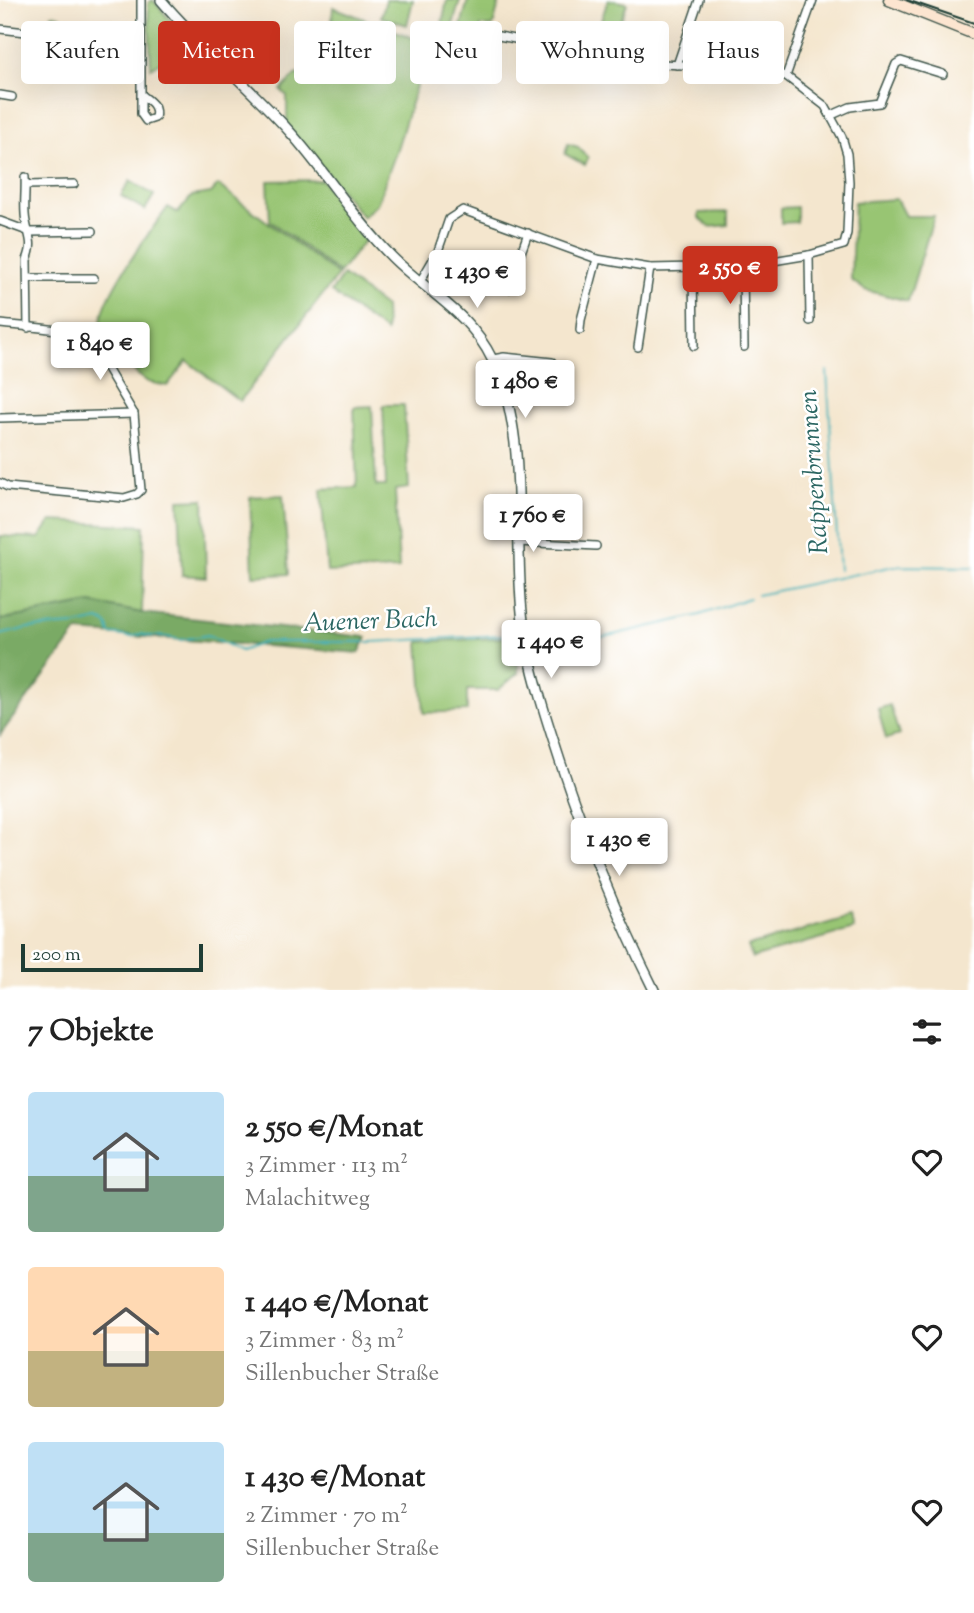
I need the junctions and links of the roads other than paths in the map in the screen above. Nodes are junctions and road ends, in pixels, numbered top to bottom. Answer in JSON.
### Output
{"nodes":[{"id":1,"x":141,"y":0,"type":"edge"},
{"id":2,"x":161,"y":0,"type":"edge"},
{"id":3,"x":699,"y":0,"type":"edge"},
{"id":4,"x":813,"y":0,"type":"edge"},
{"id":5,"x":889,"y":0,"type":"edge"},
{"id":6,"x":0,"y":29,"type":"edge"},
{"id":7,"x":21,"y":31,"type":"edge"},
{"id":8,"x":974,"y":34,"type":"edge"},
{"id":9,"x":502,"y":37,"type":"edge"},
{"id":10,"x":677,"y":65,"type":"junction"},
{"id":11,"x":943,"y":74,"type":"dead end"},
{"id":12,"x":786,"y":76,"type":"junction"},
{"id":13,"x":0,"y":95,"type":"edge"},
{"id":14,"x":142,"y":95,"type":"dead end"},
{"id":15,"x":12,"y":97,"type":"dead end"},
{"id":16,"x":832,"y":115,"type":"junction"},
{"id":17,"x":74,"y":184,"type":"dead end"},
{"id":18,"x":0,"y":221,"type":"edge"},
{"id":19,"x":93,"y":231,"type":"dead end"},
{"id":20,"x":30,"y":232,"type":"junction"},
{"id":21,"x":528,"y":233,"type":"junction"},
{"id":22,"x":809,"y":255,"type":"junction"},
{"id":23,"x":597,"y":259,"type":"junction"},
{"id":24,"x":743,"y":266,"type":"junction"},
{"id":25,"x":650,"y":268,"type":"junction"},
{"id":26,"x":693,"y":268,"type":"junction"},
{"id":27,"x":28,"y":278,"type":"junction"},
{"id":28,"x":94,"y":278,"type":"dead end"},
{"id":29,"x":421,"y":280,"type":"junction"},
{"id":30,"x":508,"y":289,"type":"dead end"},
{"id":31,"x":810,"y":321,"type":"dead end"},
{"id":32,"x":0,"y":324,"type":"edge"},
{"id":33,"x":28,"y":328,"type":"junction"},
{"id":34,"x":580,"y":330,"type":"dead end"},
{"id":35,"x":694,"y":346,"type":"dead end"},
{"id":36,"x":638,"y":347,"type":"dead end"},
{"id":37,"x":744,"y":347,"type":"dead end"},
{"id":38,"x":493,"y":359,"type":"junction"},
{"id":39,"x":552,"y":362,"type":"dead end"},
{"id":40,"x":134,"y":414,"type":"junction"},
{"id":41,"x":0,"y":418,"type":"edge"},
{"id":42,"x":4,"y":485,"type":"edge"},
{"id":43,"x":518,"y":542,"type":"junction"},
{"id":44,"x":596,"y":546,"type":"dead end"},
{"id":45,"x":654,"y":990,"type":"edge"}],
"edges":[{"from":1,"to":14,"type":"street"},
{"from":2,"to":29,"type":"street"},
{"from":3,"to":10,"type":"street"},
{"from":4,"to":12,"type":"street"},
{"from":5,"to":8,"type":"main road"},
{"from":6,"to":7,"type":"street"},
{"from":9,"to":10,"type":"street"},
{"from":10,"to":12,"type":"street"},
{"from":11,"to":16,"type":"street"},
{"from":12,"to":16,"type":"street"},
{"from":13,"to":15,"type":"street"},
{"from":16,"to":22,"type":"street"},
{"from":17,"to":20,"type":"street"},
{"from":18,"to":20,"type":"street"},
{"from":19,"to":20,"type":"street"},
{"from":20,"to":27,"type":"street"},
{"from":21,"to":23,"type":"street"},
{"from":21,"to":29,"type":"street"},
{"from":21,"to":30,"type":"street"},
{"from":22,"to":24,"type":"street"},
{"from":22,"to":31,"type":"street"},
{"from":23,"to":25,"type":"street"},
{"from":23,"to":34,"type":"street"},
{"from":24,"to":26,"type":"street"},
{"from":24,"to":37,"type":"street"},
{"from":25,"to":26,"type":"street"},
{"from":25,"to":36,"type":"street"},
{"from":26,"to":35,"type":"street"},
{"from":27,"to":28,"type":"street"},
{"from":27,"to":33,"type":"street"},
{"from":29,"to":38,"type":"street"},
{"from":32,"to":33,"type":"street"},
{"from":33,"to":40,"type":"street"},
{"from":38,"to":39,"type":"street"},
{"from":38,"to":43,"type":"street"},
{"from":40,"to":41,"type":"street"},
{"from":40,"to":42,"type":"street"},
{"from":43,"to":44,"type":"street"},
{"from":43,"to":45,"type":"street"}]}
